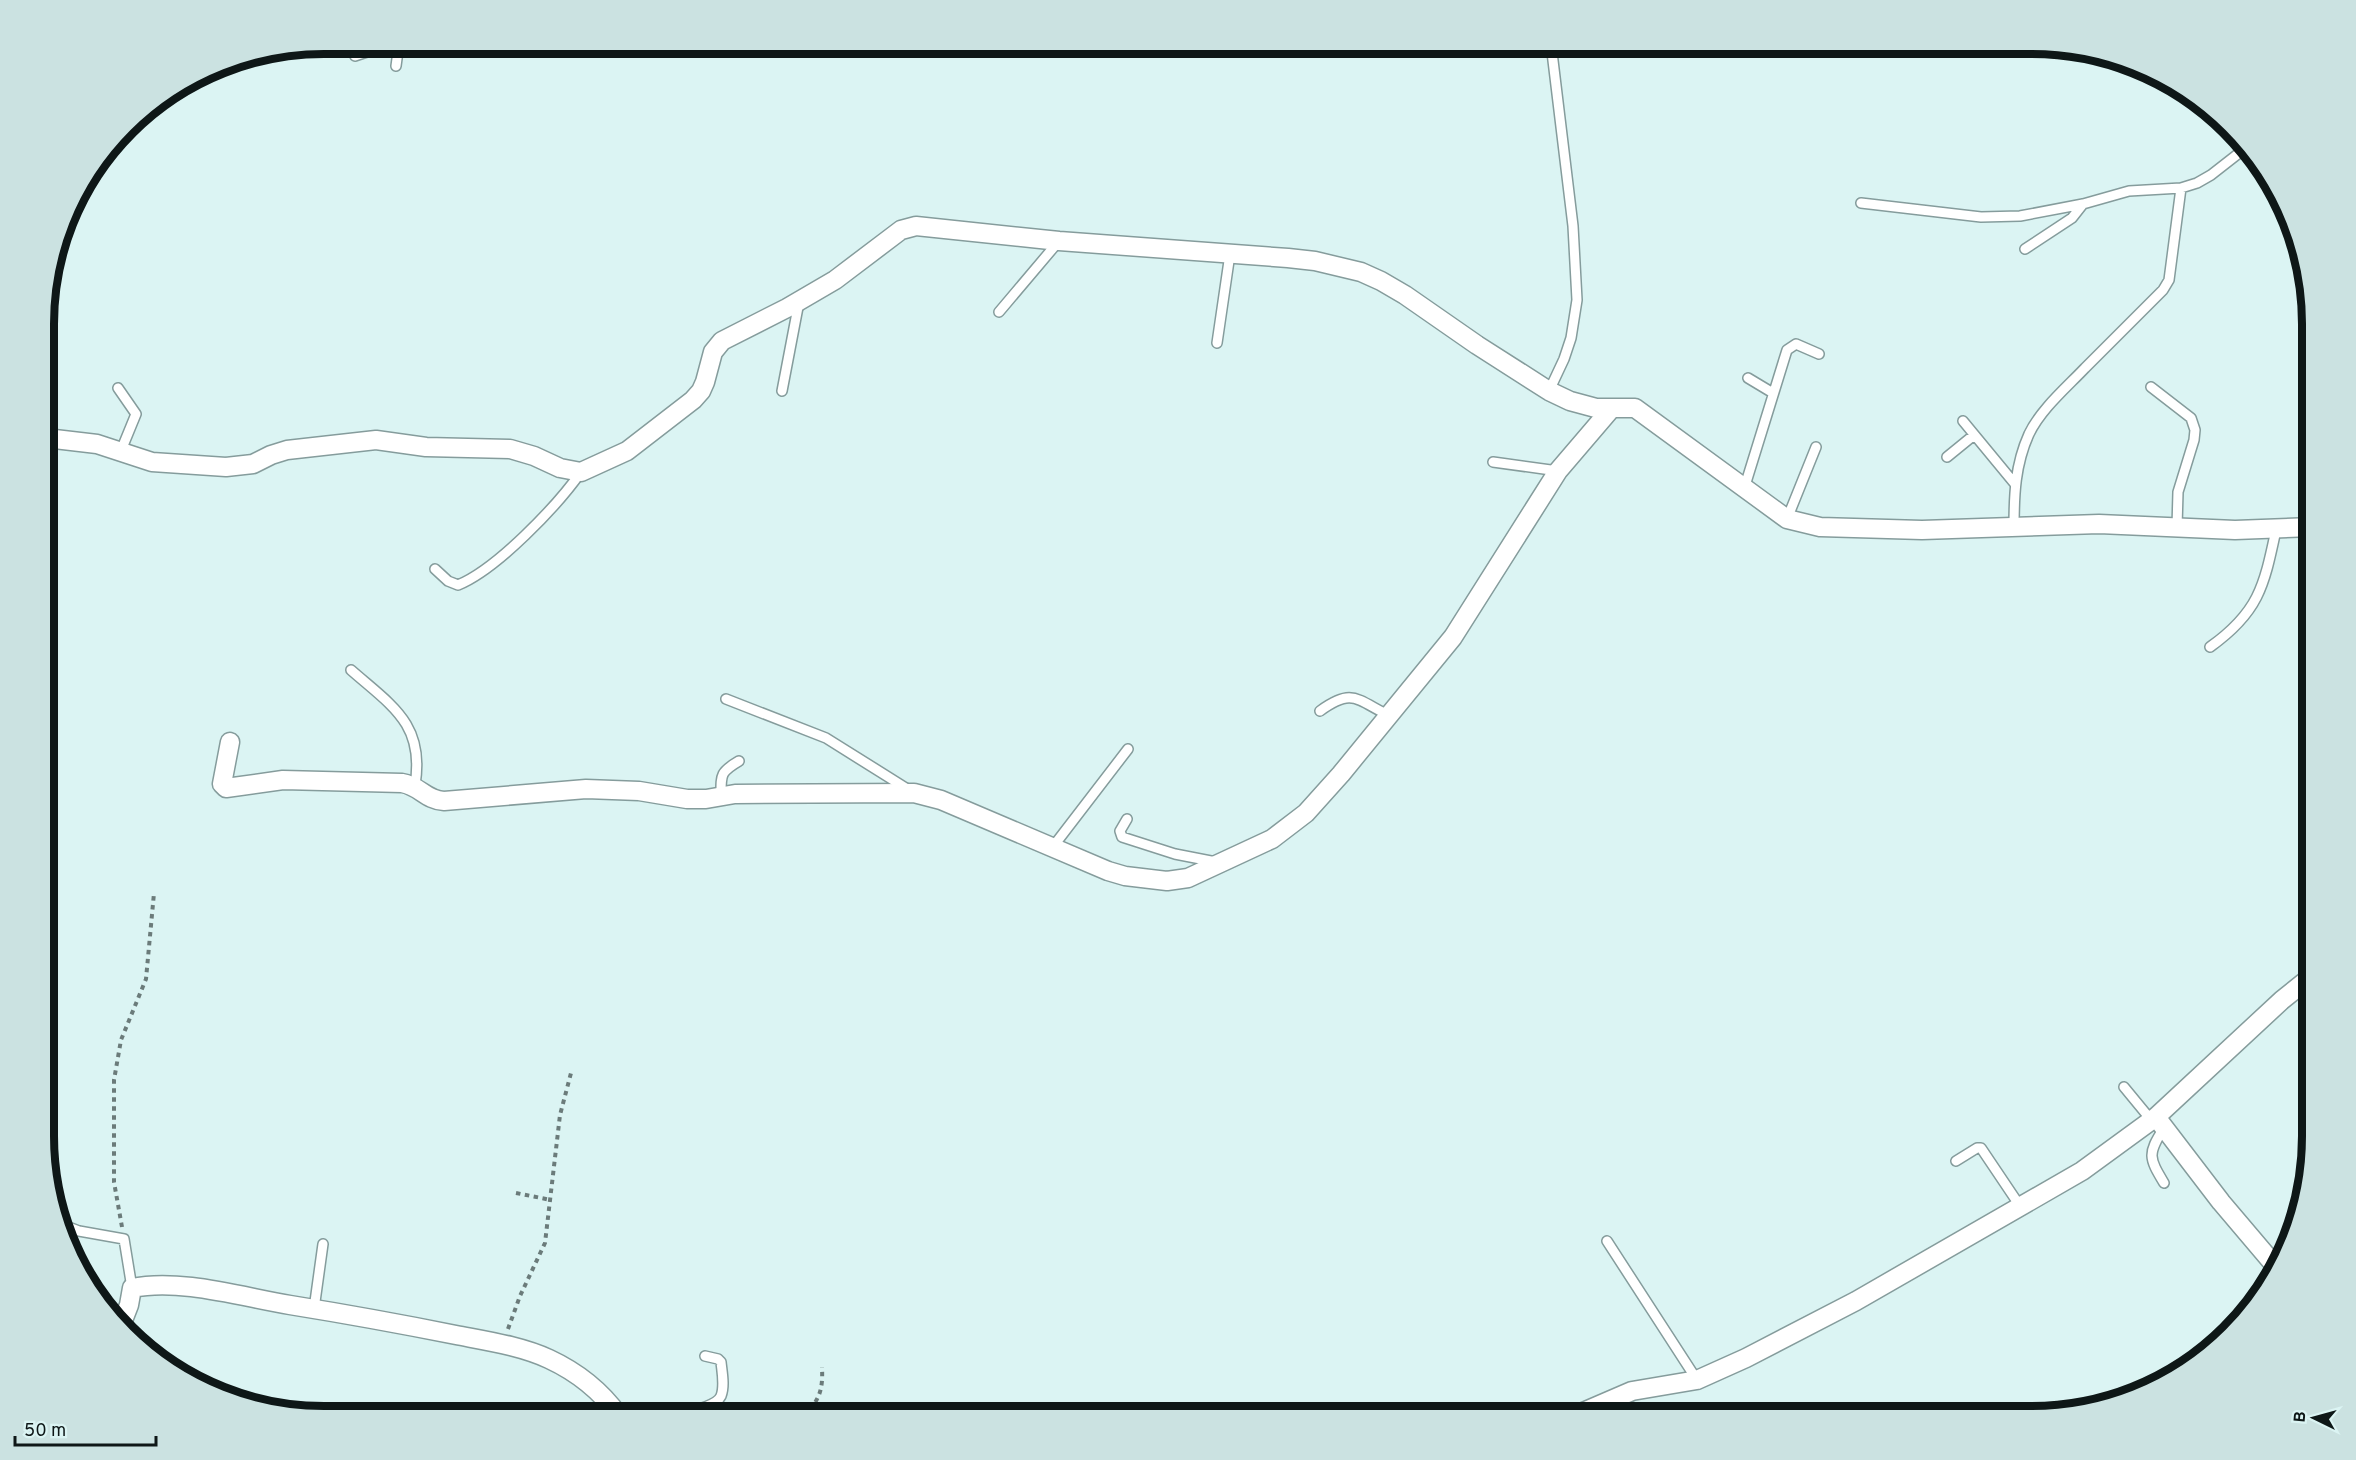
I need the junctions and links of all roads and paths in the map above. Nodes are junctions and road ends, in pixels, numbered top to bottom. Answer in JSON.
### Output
{"nodes":[{"id":1,"x":361,"y":54,"type":"edge"},
{"id":2,"x":398,"y":54,"type":"edge"},
{"id":3,"x":1552,"y":54,"type":"edge"},
{"id":4,"x":355,"y":56,"type":"dead end"},
{"id":5,"x":396,"y":66,"type":"dead end"},
{"id":6,"x":2240,"y":152,"type":"edge"},
{"id":7,"x":2181,"y":188,"type":"junction"},
{"id":8,"x":1861,"y":203,"type":"dead end"},
{"id":9,"x":2083,"y":204,"type":"junction"},
{"id":10,"x":1059,"y":241,"type":"junction"},
{"id":11,"x":2025,"y":249,"type":"dead end"},
{"id":12,"x":1230,"y":254,"type":"junction"},
{"id":13,"x":800,"y":301,"type":"junction"},
{"id":14,"x":999,"y":312,"type":"dead end"},
{"id":15,"x":1217,"y":343,"type":"dead end"},
{"id":16,"x":1819,"y":354,"type":"dead end"},
{"id":17,"x":1748,"y":378,"type":"dead end"},
{"id":18,"x":2151,"y":387,"type":"dead end"},
{"id":19,"x":118,"y":388,"type":"dead end"},
{"id":20,"x":782,"y":391,"type":"dead end"},
{"id":21,"x":1549,"y":391,"type":"junction"},
{"id":22,"x":1773,"y":393,"type":"junction"},
{"id":23,"x":1611,"y":409,"type":"junction"},
{"id":24,"x":1963,"y":421,"type":"dead end"},
{"id":25,"x":1974,"y":435,"type":"junction"},
{"id":26,"x":54,"y":439,"type":"edge"},
{"id":27,"x":1816,"y":447,"type":"dead end"},
{"id":28,"x":120,"y":453,"type":"junction"},
{"id":29,"x":1947,"y":457,"type":"dead end"},
{"id":30,"x":1493,"y":462,"type":"dead end"},
{"id":31,"x":1558,"y":471,"type":"junction"},
{"id":32,"x":581,"y":472,"type":"junction"},
{"id":33,"x":2015,"y":484,"type":"junction"},
{"id":34,"x":1744,"y":489,"type":"junction"},
{"id":35,"x":1787,"y":519,"type":"junction"},
{"id":36,"x":2177,"y":527,"type":"junction"},
{"id":37,"x":2014,"y":528,"type":"junction"},
{"id":38,"x":2302,"y":528,"type":"edge"},
{"id":39,"x":2276,"y":530,"type":"junction"},
{"id":40,"x":435,"y":569,"type":"dead end"},
{"id":41,"x":2210,"y":647,"type":"dead end"},
{"id":42,"x":351,"y":670,"type":"dead end"},
{"id":43,"x":726,"y":699,"type":"dead end"},
{"id":44,"x":1320,"y":711,"type":"dead end"},
{"id":45,"x":1388,"y":715,"type":"junction"},
{"id":46,"x":230,"y":742,"type":"dead end"},
{"id":47,"x":1128,"y":749,"type":"dead end"},
{"id":48,"x":739,"y":761,"type":"dead end"},
{"id":49,"x":415,"y":785,"type":"junction"},
{"id":50,"x":914,"y":793,"type":"junction"},
{"id":51,"x":721,"y":796,"type":"junction"},
{"id":52,"x":1127,"y":819,"type":"dead end"},
{"id":53,"x":1052,"y":848,"type":"junction"},
{"id":54,"x":1220,"y":863,"type":"junction"},
{"id":55,"x":154,"y":893,"type":"dead end"},
{"id":56,"x":2302,"y":984,"type":"edge"},
{"id":57,"x":571,"y":1073,"type":"dead end"},
{"id":58,"x":2124,"y":1087,"type":"dead end"},
{"id":59,"x":2157,"y":1122,"type":"junction"},
{"id":60,"x":1956,"y":1161,"type":"dead end"},
{"id":61,"x":2164,"y":1183,"type":"dead end"},
{"id":62,"x":516,"y":1193,"type":"dead end"},
{"id":63,"x":551,"y":1200,"type":"junction"},
{"id":64,"x":2020,"y":1206,"type":"junction"},
{"id":65,"x":70,"y":1228,"type":"edge"},
{"id":66,"x":124,"y":1239,"type":"junction"},
{"id":67,"x":1607,"y":1241,"type":"dead end"},
{"id":68,"x":323,"y":1244,"type":"dead end"},
{"id":69,"x":2271,"y":1262,"type":"edge"},
{"id":70,"x":132,"y":1288,"type":"junction"},
{"id":71,"x":314,"y":1309,"type":"junction"},
{"id":72,"x":124,"y":1317,"type":"edge"},
{"id":73,"x":502,"y":1344,"type":"junction"},
{"id":74,"x":705,"y":1356,"type":"dead end"},
{"id":75,"x":822,"y":1367,"type":"dead end"},
{"id":76,"x":1697,"y":1380,"type":"junction"},
{"id":77,"x":611,"y":1406,"type":"edge"},
{"id":78,"x":703,"y":1406,"type":"edge"},
{"id":79,"x":813,"y":1406,"type":"edge"},
{"id":80,"x":1597,"y":1406,"type":"edge"}],
"edges":[{"from":1,"to":4,"type":"lane"},
{"from":2,"to":5,"type":"lane"},
{"from":3,"to":21,"type":"lane"},
{"from":6,"to":7,"type":"lane"},
{"from":7,"to":9,"type":"lane"},
{"from":7,"to":33,"type":"lane"},
{"from":8,"to":9,"type":"lane"},
{"from":9,"to":11,"type":"lane"},
{"from":10,"to":12,"type":"street"},
{"from":10,"to":13,"type":"street"},
{"from":10,"to":14,"type":"lane"},
{"from":12,"to":15,"type":"lane"},
{"from":12,"to":21,"type":"street"},
{"from":13,"to":20,"type":"lane"},
{"from":13,"to":32,"type":"street"},
{"from":16,"to":22,"type":"lane"},
{"from":17,"to":22,"type":"lane"},
{"from":18,"to":36,"type":"lane"},
{"from":19,"to":28,"type":"lane"},
{"from":21,"to":23,"type":"street"},
{"from":22,"to":34,"type":"lane"},
{"from":23,"to":31,"type":"street"},
{"from":23,"to":34,"type":"street"},
{"from":24,"to":25,"type":"lane"},
{"from":25,"to":29,"type":"lane"},
{"from":25,"to":33,"type":"lane"},
{"from":26,"to":28,"type":"street"},
{"from":27,"to":35,"type":"lane"},
{"from":28,"to":32,"type":"street"},
{"from":30,"to":31,"type":"lane"},
{"from":31,"to":45,"type":"street"},
{"from":32,"to":40,"type":"lane"},
{"from":33,"to":37,"type":"lane"},
{"from":34,"to":35,"type":"street"},
{"from":35,"to":37,"type":"street"},
{"from":36,"to":37,"type":"street"},
{"from":36,"to":39,"type":"street"},
{"from":38,"to":39,"type":"street"},
{"from":39,"to":41,"type":"lane"},
{"from":42,"to":49,"type":"lane"},
{"from":43,"to":50,"type":"lane"},
{"from":44,"to":45,"type":"lane"},
{"from":45,"to":54,"type":"street"},
{"from":46,"to":49,"type":"street"},
{"from":47,"to":53,"type":"lane"},
{"from":48,"to":51,"type":"lane"},
{"from":49,"to":51,"type":"street"},
{"from":50,"to":51,"type":"street"},
{"from":50,"to":53,"type":"street"},
{"from":52,"to":54,"type":"lane"},
{"from":53,"to":54,"type":"street"},
{"from":55,"to":66,"type":"path"},
{"from":56,"to":59,"type":"street"},
{"from":57,"to":63,"type":"path"},
{"from":58,"to":59,"type":"lane"},
{"from":59,"to":61,"type":"lane"},
{"from":59,"to":64,"type":"street"},
{"from":59,"to":69,"type":"street"},
{"from":60,"to":64,"type":"lane"},
{"from":62,"to":63,"type":"path"},
{"from":63,"to":73,"type":"path"},
{"from":64,"to":76,"type":"street"},
{"from":65,"to":66,"type":"lane"},
{"from":66,"to":70,"type":"lane"},
{"from":67,"to":76,"type":"lane"},
{"from":68,"to":71,"type":"lane"},
{"from":70,"to":71,"type":"street"},
{"from":70,"to":72,"type":"street"},
{"from":71,"to":73,"type":"street"},
{"from":73,"to":77,"type":"street"},
{"from":74,"to":78,"type":"lane"},
{"from":75,"to":79,"type":"path"},
{"from":76,"to":80,"type":"street"}]}
